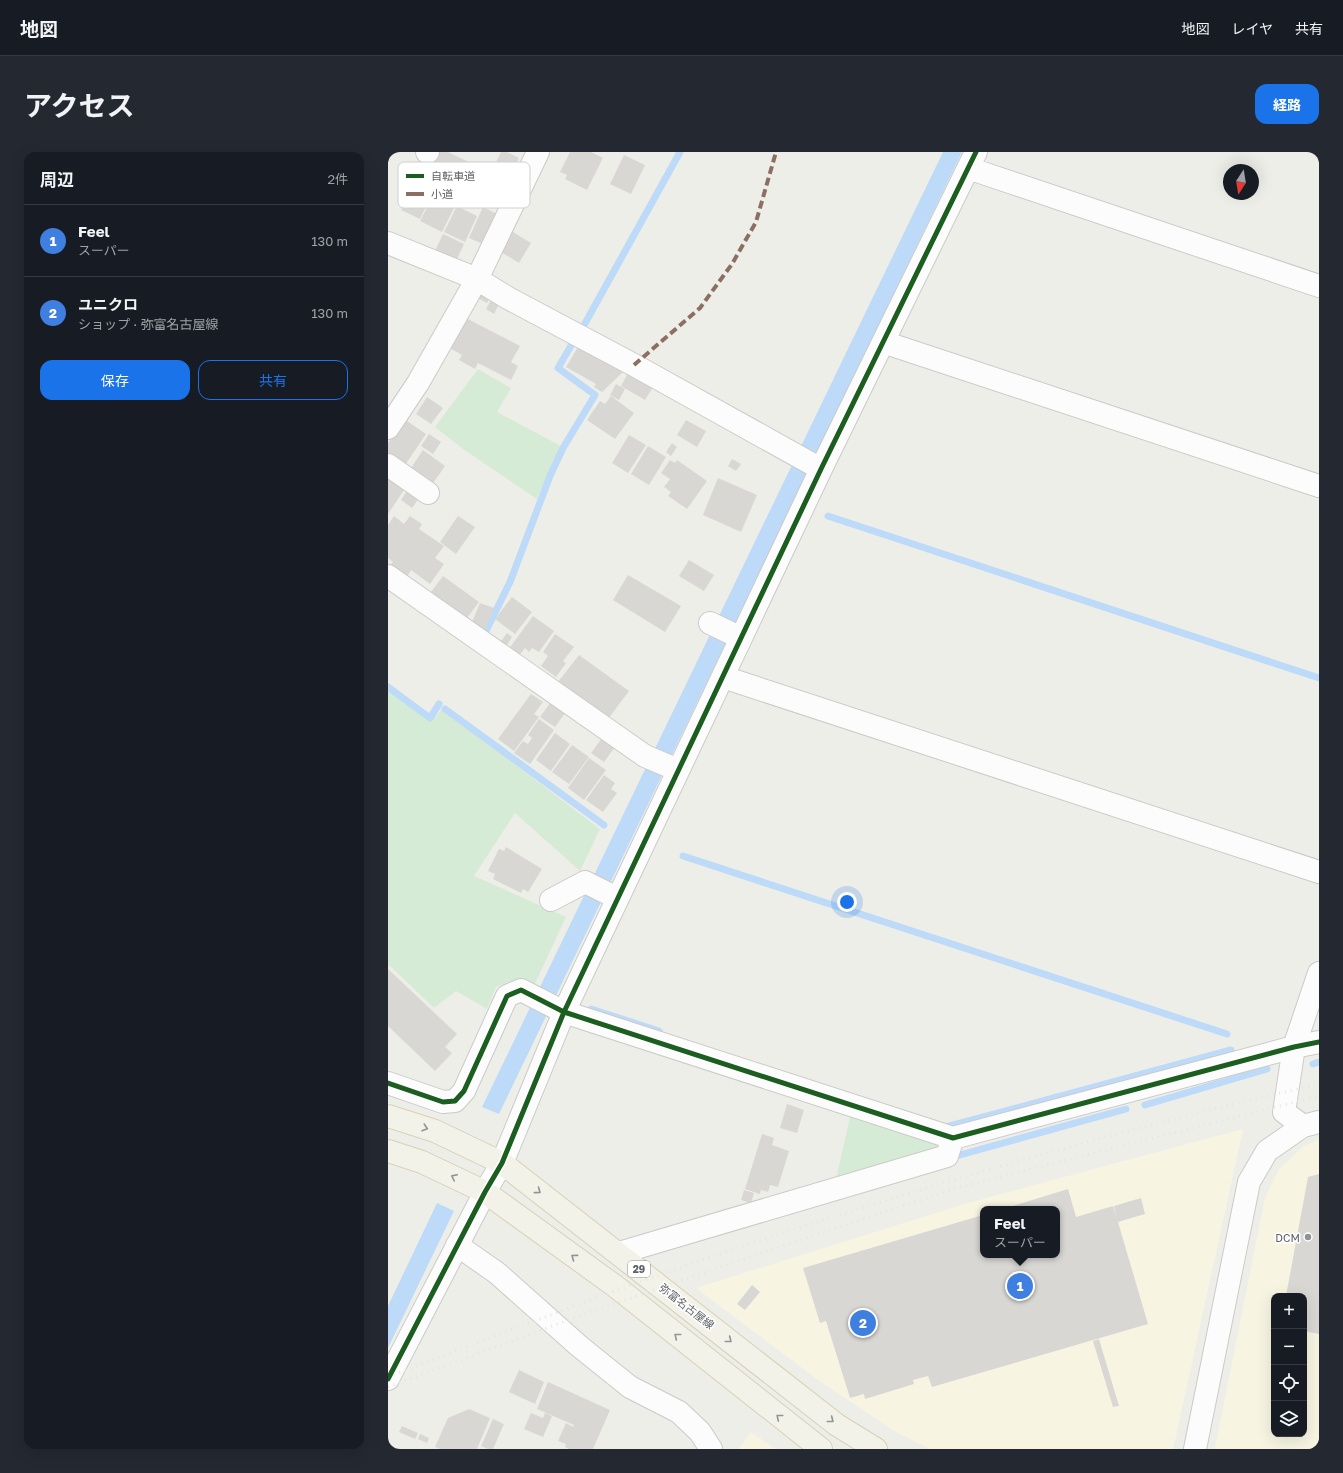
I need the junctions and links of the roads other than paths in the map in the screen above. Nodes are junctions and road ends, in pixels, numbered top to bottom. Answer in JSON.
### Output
{"nodes":[{"id":1,"x":538,"y":152,"type":"edge"},
{"id":2,"x":972,"y":160,"type":"edge"},
{"id":3,"x":530,"y":169,"type":"edge"},
{"id":4,"x":512,"y":208,"type":"edge"},
{"id":5,"x":388,"y":244,"type":"edge"},
{"id":6,"x":478,"y":279,"type":"junction"},
{"id":7,"x":1319,"y":286,"type":"edge"},
{"id":8,"x":883,"y":342,"type":"junction"},
{"id":9,"x":388,"y":428,"type":"edge"},
{"id":10,"x":388,"y":465,"type":"edge"},
{"id":11,"x":818,"y":467,"type":"junction"},
{"id":12,"x":1319,"y":486,"type":"edge"},
{"id":13,"x":428,"y":493,"type":"dead end"},
{"id":14,"x":388,"y":576,"type":"edge"},
{"id":15,"x":710,"y":623,"type":"dead end"},
{"id":16,"x":737,"y":637,"type":"junction"},
{"id":17,"x":723,"y":677,"type":"junction"},
{"id":18,"x":674,"y":769,"type":"junction"},
{"id":19,"x":1319,"y":872,"type":"edge"},
{"id":20,"x":614,"y":896,"type":"junction"},
{"id":21,"x":551,"y":900,"type":"dead end"},
{"id":22,"x":1319,"y":973,"type":"edge"},
{"id":23,"x":560,"y":1010,"type":"junction"},
{"id":24,"x":1319,"y":1042,"type":"edge"},
{"id":25,"x":1294,"y":1047,"type":"junction"},
{"id":26,"x":388,"y":1083,"type":"edge"},
{"id":27,"x":388,"y":1116,"type":"edge"},
{"id":28,"x":1311,"y":1124,"type":"edge"},
{"id":29,"x":953,"y":1138,"type":"junction"},
{"id":30,"x":388,"y":1151,"type":"edge"},
{"id":31,"x":502,"y":1163,"type":"junction"},
{"id":32,"x":485,"y":1192,"type":"junction"},
{"id":33,"x":457,"y":1245,"type":"junction"},
{"id":34,"x":619,"y":1253,"type":"junction"},
{"id":35,"x":388,"y":1379,"type":"edge"},
{"id":36,"x":711,"y":1449,"type":"edge"},
{"id":37,"x":821,"y":1449,"type":"edge"},
{"id":38,"x":876,"y":1449,"type":"edge"},
{"id":39,"x":1195,"y":1449,"type":"edge"}],
"edges":[{"from":1,"to":3,"type":"street"},
{"from":2,"to":7,"type":"street"},
{"from":2,"to":8,"type":"street"},
{"from":4,"to":6,"type":"street"},
{"from":5,"to":6,"type":"street"},
{"from":6,"to":9,"type":"street"},
{"from":6,"to":11,"type":"street"},
{"from":8,"to":11,"type":"street"},
{"from":8,"to":12,"type":"street"},
{"from":10,"to":13,"type":"street"},
{"from":11,"to":16,"type":"street"},
{"from":14,"to":18,"type":"street"},
{"from":15,"to":16,"type":"street"},
{"from":16,"to":17,"type":"street"},
{"from":17,"to":18,"type":"street"},
{"from":17,"to":19,"type":"street"},
{"from":18,"to":20,"type":"street"},
{"from":20,"to":21,"type":"street"},
{"from":20,"to":23,"type":"street"},
{"from":22,"to":25,"type":"street"},
{"from":23,"to":26,"type":"street"},
{"from":23,"to":29,"type":"street"},
{"from":23,"to":31,"type":"street"},
{"from":24,"to":25,"type":"street"},
{"from":25,"to":28,"type":"street"},
{"from":25,"to":29,"type":"street"},
{"from":27,"to":31,"type":"main road","name":"弥富名古屋線","number":"29","one_way":true},
{"from":28,"to":39,"type":"street"},
{"from":29,"to":34,"type":"street"},
{"from":32,"to":30,"type":"main road","number":"29","one_way":true},
{"from":31,"to":32,"type":"street"},
{"from":31,"to":34,"type":"main road","name":"弥富名古屋線","number":"29","one_way":true},
{"from":32,"to":33,"type":"street"},
{"from":37,"to":32,"type":"main road","number":"29","one_way":true},
{"from":33,"to":35,"type":"street"},
{"from":33,"to":36,"type":"street"},
{"from":34,"to":38,"type":"main road","name":"弥富名古屋線","number":"29","one_way":true}]}
